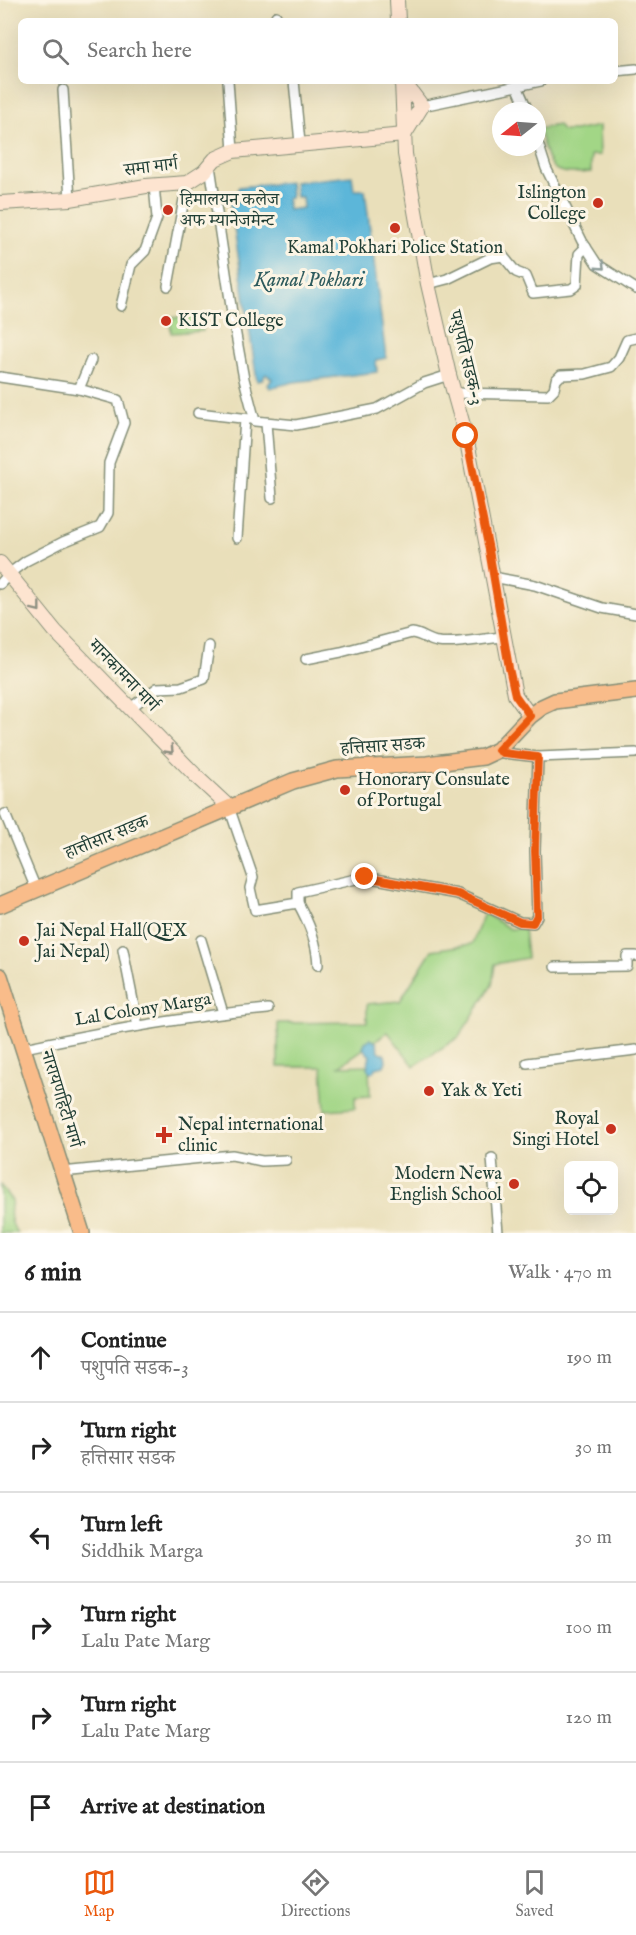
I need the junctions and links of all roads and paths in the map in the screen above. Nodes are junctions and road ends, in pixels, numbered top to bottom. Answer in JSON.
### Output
{"nodes":[{"id":1,"x":397,"y":0,"type":"edge"},
{"id":2,"x":398,"y":18,"type":"edge"},
{"id":3,"x":636,"y":69,"type":"edge"},
{"id":4,"x":618,"y":71,"type":"edge"},
{"id":5,"x":228,"y":84,"type":"edge"},
{"id":6,"x":294,"y":84,"type":"edge"},
{"id":7,"x":403,"y":84,"type":"edge"},
{"id":8,"x":405,"y":84,"type":"edge"},
{"id":9,"x":527,"y":84,"type":"edge"},
{"id":10,"x":517,"y":86,"type":"junction"},
{"id":11,"x":63,"y":90,"type":"dead end"},
{"id":12,"x":524,"y":102,"type":"edge"},
{"id":13,"x":422,"y":106,"type":"junction"},
{"id":14,"x":404,"y":135,"type":"junction"},
{"id":15,"x":300,"y":143,"type":"junction"},
{"id":16,"x":233,"y":151,"type":"junction"},
{"id":17,"x":542,"y":156,"type":"edge"},
{"id":18,"x":210,"y":166,"type":"junction"},
{"id":19,"x":186,"y":183,"type":"junction"},
{"id":20,"x":154,"y":185,"type":"junction"},
{"id":21,"x":70,"y":199,"type":"junction"},
{"id":22,"x":0,"y":203,"type":"edge"},
{"id":23,"x":586,"y":247,"type":"junction"},
{"id":24,"x":428,"y":284,"type":"junction"},
{"id":25,"x":168,"y":286,"type":"dead end"},
{"id":26,"x":636,"y":290,"type":"edge"},
{"id":27,"x":122,"y":306,"type":"dead end"},
{"id":28,"x":636,"y":338,"type":"edge"},
{"id":29,"x":91,"y":360,"type":"dead end"},
{"id":30,"x":449,"y":375,"type":"junction"},
{"id":31,"x":0,"y":377,"type":"edge"},
{"id":32,"x":79,"y":389,"type":"junction"},
{"id":33,"x":454,"y":393,"type":"junction"},
{"id":34,"x":198,"y":413,"type":"dead end"},
{"id":35,"x":250,"y":420,"type":"junction"},
{"id":36,"x":266,"y":423,"type":"junction"},
{"id":37,"x":272,"y":498,"type":"dead end"},
{"id":38,"x":237,"y":538,"type":"dead end"},
{"id":39,"x":5,"y":568,"type":"edge"},
{"id":40,"x":493,"y":577,"type":"junction"},
{"id":41,"x":0,"y":584,"type":"edge"},
{"id":42,"x":636,"y":614,"type":"edge"},
{"id":43,"x":504,"y":637,"type":"junction"},
{"id":44,"x":209,"y":646,"type":"dead end"},
{"id":45,"x":306,"y":659,"type":"dead end"},
{"id":46,"x":636,"y":691,"type":"edge"},
{"id":47,"x":129,"y":709,"type":"junction"},
{"id":48,"x":530,"y":716,"type":"junction"},
{"id":49,"x":498,"y":750,"type":"junction"},
{"id":50,"x":636,"y":753,"type":"edge"},
{"id":51,"x":538,"y":757,"type":"junction"},
{"id":52,"x":229,"y":807,"type":"junction"},
{"id":53,"x":5,"y":814,"type":"dead end"},
{"id":54,"x":36,"y":889,"type":"junction"},
{"id":55,"x":298,"y":903,"type":"junction"},
{"id":56,"x":0,"y":904,"type":"edge"},
{"id":57,"x":201,"y":940,"type":"dead end"},
{"id":58,"x":123,"y":950,"type":"dead end"},
{"id":59,"x":636,"y":956,"type":"edge"},
{"id":60,"x":318,"y":965,"type":"dead end"},
{"id":61,"x":555,"y":967,"type":"dead end"},
{"id":62,"x":0,"y":976,"type":"edge"},
{"id":63,"x":268,"y":1009,"type":"dead end"},
{"id":64,"x":223,"y":1013,"type":"junction"},
{"id":65,"x":138,"y":1026,"type":"junction"},
{"id":66,"x":24,"y":1048,"type":"junction"},
{"id":67,"x":636,"y":1050,"type":"edge"},
{"id":68,"x":527,"y":1062,"type":"dead end"},
{"id":69,"x":492,"y":1158,"type":"dead end"},
{"id":70,"x":286,"y":1160,"type":"dead end"},
{"id":71,"x":62,"y":1173,"type":"junction"},
{"id":72,"x":82,"y":1233,"type":"edge"},
{"id":73,"x":498,"y":1233,"type":"edge"}],
"edges":[{"from":1,"to":2,"type":"main road"},
{"from":3,"to":4,"type":"street"},
{"from":5,"to":16,"type":"street"},
{"from":6,"to":15,"type":"street"},
{"from":7,"to":14,"type":"main road","name":"पशुपति सडक-3"},
{"from":8,"to":13,"type":"main road"},
{"from":9,"to":10,"type":"street"},
{"from":10,"to":12,"type":"street"},
{"from":10,"to":13,"type":"street"},
{"from":11,"to":21,"type":"street"},
{"from":13,"to":14,"type":"main road"},
{"from":14,"to":15,"type":"main road","name":"समा मार्ग"},
{"from":14,"to":24,"type":"main road","name":"पशुपति सडक-3"},
{"from":15,"to":16,"type":"main road","name":"समा मार्ग"},
{"from":16,"to":18,"type":"main road","name":"समा मार्ग"},
{"from":17,"to":23,"type":"street"},
{"from":18,"to":19,"type":"main road","name":"समा मार्ग"},
{"from":18,"to":35,"type":"street"},
{"from":19,"to":20,"type":"main road","name":"समा मार्ग"},
{"from":19,"to":25,"type":"street"},
{"from":20,"to":21,"type":"main road","name":"समा मार्ग"},
{"from":20,"to":27,"type":"street"},
{"from":21,"to":22,"type":"main road","name":"समा मार्ग"},
{"from":23,"to":24,"type":"street"},
{"from":23,"to":26,"type":"street","one_way":true},
{"from":24,"to":30,"type":"main road","name":"पशुपति सडक-3"},
{"from":28,"to":33,"type":"street"},
{"from":29,"to":32,"type":"street"},
{"from":30,"to":33,"type":"main road","name":"पशुपति सडक-3"},
{"from":30,"to":36,"type":"street"},
{"from":31,"to":32,"type":"street"},
{"from":32,"to":39,"type":"street"},
{"from":33,"to":40,"type":"main road","name":"पशुपति सडक-3"},
{"from":34,"to":35,"type":"street"},
{"from":35,"to":36,"type":"street"},
{"from":35,"to":38,"type":"street"},
{"from":36,"to":37,"type":"street"},
{"from":39,"to":41,"type":"street"},
{"from":39,"to":47,"type":"main road","name":"मानकामना मार्ग","one_way":true},
{"from":40,"to":42,"type":"street"},
{"from":40,"to":43,"type":"main road","name":"पशुपति सडक-3"},
{"from":43,"to":45,"type":"street"},
{"from":43,"to":48,"type":"main road","name":"पशुपति सडक-3"},
{"from":44,"to":47,"type":"street"},
{"from":46,"to":48,"type":"main road","name":"हत्तिसार सडक"},
{"from":47,"to":52,"type":"main road","name":"मानकामना मार्ग","one_way":true},
{"from":48,"to":49,"type":"main road","name":"हत्तिसार सडक"},
{"from":49,"to":51,"type":"street"},
{"from":49,"to":52,"type":"main road","name":"हत्तिसार सडक"},
{"from":50,"to":51,"type":"street"},
{"from":51,"to":55,"type":"street"},
{"from":52,"to":54,"type":"main road","name":"हात्तीसार सडक"},
{"from":52,"to":55,"type":"street"},
{"from":53,"to":54,"type":"street"},
{"from":54,"to":56,"type":"main road","name":"हात्तीसार सडक"},
{"from":55,"to":60,"type":"street"},
{"from":57,"to":64,"type":"street"},
{"from":58,"to":65,"type":"street"},
{"from":59,"to":61,"type":"street"},
{"from":62,"to":66,"type":"main road","name":"नारायणहिटी मार्ग"},
{"from":63,"to":64,"type":"street","name":"Lal Colony Marga"},
{"from":64,"to":65,"type":"street","name":"Lal Colony Marga"},
{"from":65,"to":66,"type":"street","name":"Lal Colony Marga"},
{"from":66,"to":71,"type":"main road","name":"नारायणहिटी मार्ग"},
{"from":67,"to":68,"type":"street"},
{"from":69,"to":73,"type":"street"},
{"from":70,"to":71,"type":"street"},
{"from":71,"to":72,"type":"main road","name":"नारायणहिटी मार्ग"}]}
